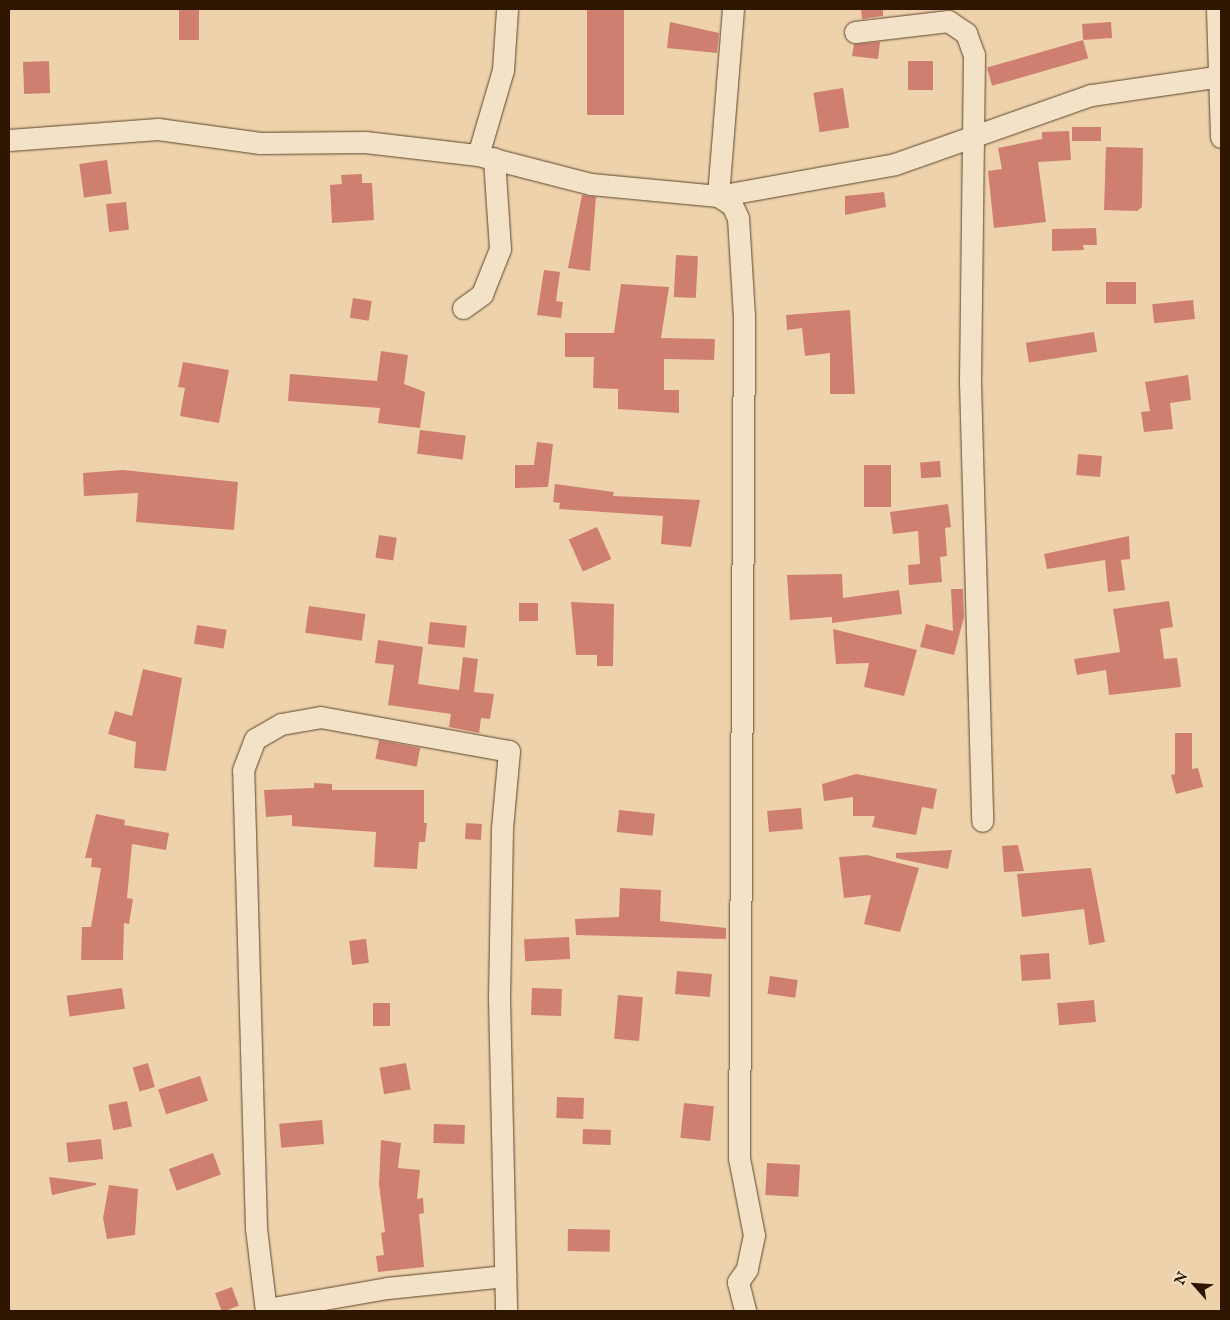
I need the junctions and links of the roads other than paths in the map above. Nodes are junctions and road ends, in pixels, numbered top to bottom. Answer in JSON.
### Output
{"nodes":[{"id":1,"x":507,"y":9,"type":"edge"},
{"id":2,"x":733,"y":9,"type":"edge"},
{"id":3,"x":968,"y":9,"type":"edge"},
{"id":4,"x":1217,"y":9,"type":"edge"},
{"id":5,"x":855,"y":32,"type":"dead end"},
{"id":6,"x":966,"y":33,"type":"junction"},
{"id":7,"x":1219,"y":76,"type":"edge"},
{"id":8,"x":1221,"y":137,"type":"edge"},
{"id":9,"x":972,"y":139,"type":"junction"},
{"id":10,"x":9,"y":140,"type":"edge"},
{"id":11,"x":486,"y":157,"type":"junction"},
{"id":12,"x":718,"y":196,"type":"junction"},
{"id":13,"x":463,"y":308,"type":"dead end"},
{"id":14,"x":982,"y":821,"type":"dead end"},
{"id":15,"x":505,"y":1276,"type":"junction"},
{"id":16,"x":266,"y":1310,"type":"edge"},
{"id":17,"x":506,"y":1311,"type":"edge"},
{"id":18,"x":745,"y":1311,"type":"edge"}],
"edges":[{"from":1,"to":11,"type":"street"},
{"from":2,"to":12,"type":"street"},
{"from":3,"to":6,"type":"street"},
{"from":4,"to":7,"type":"street"},
{"from":5,"to":6,"type":"street"},
{"from":6,"to":9,"type":"street"},
{"from":7,"to":8,"type":"street"},
{"from":7,"to":9,"type":"street"},
{"from":9,"to":12,"type":"street"},
{"from":9,"to":14,"type":"street"},
{"from":10,"to":11,"type":"street"},
{"from":11,"to":12,"type":"street"},
{"from":11,"to":13,"type":"street"},
{"from":12,"to":18,"type":"street"},
{"from":15,"to":16,"type":"street"},
{"from":15,"to":16,"type":"street"},
{"from":15,"to":17,"type":"street"}]}
